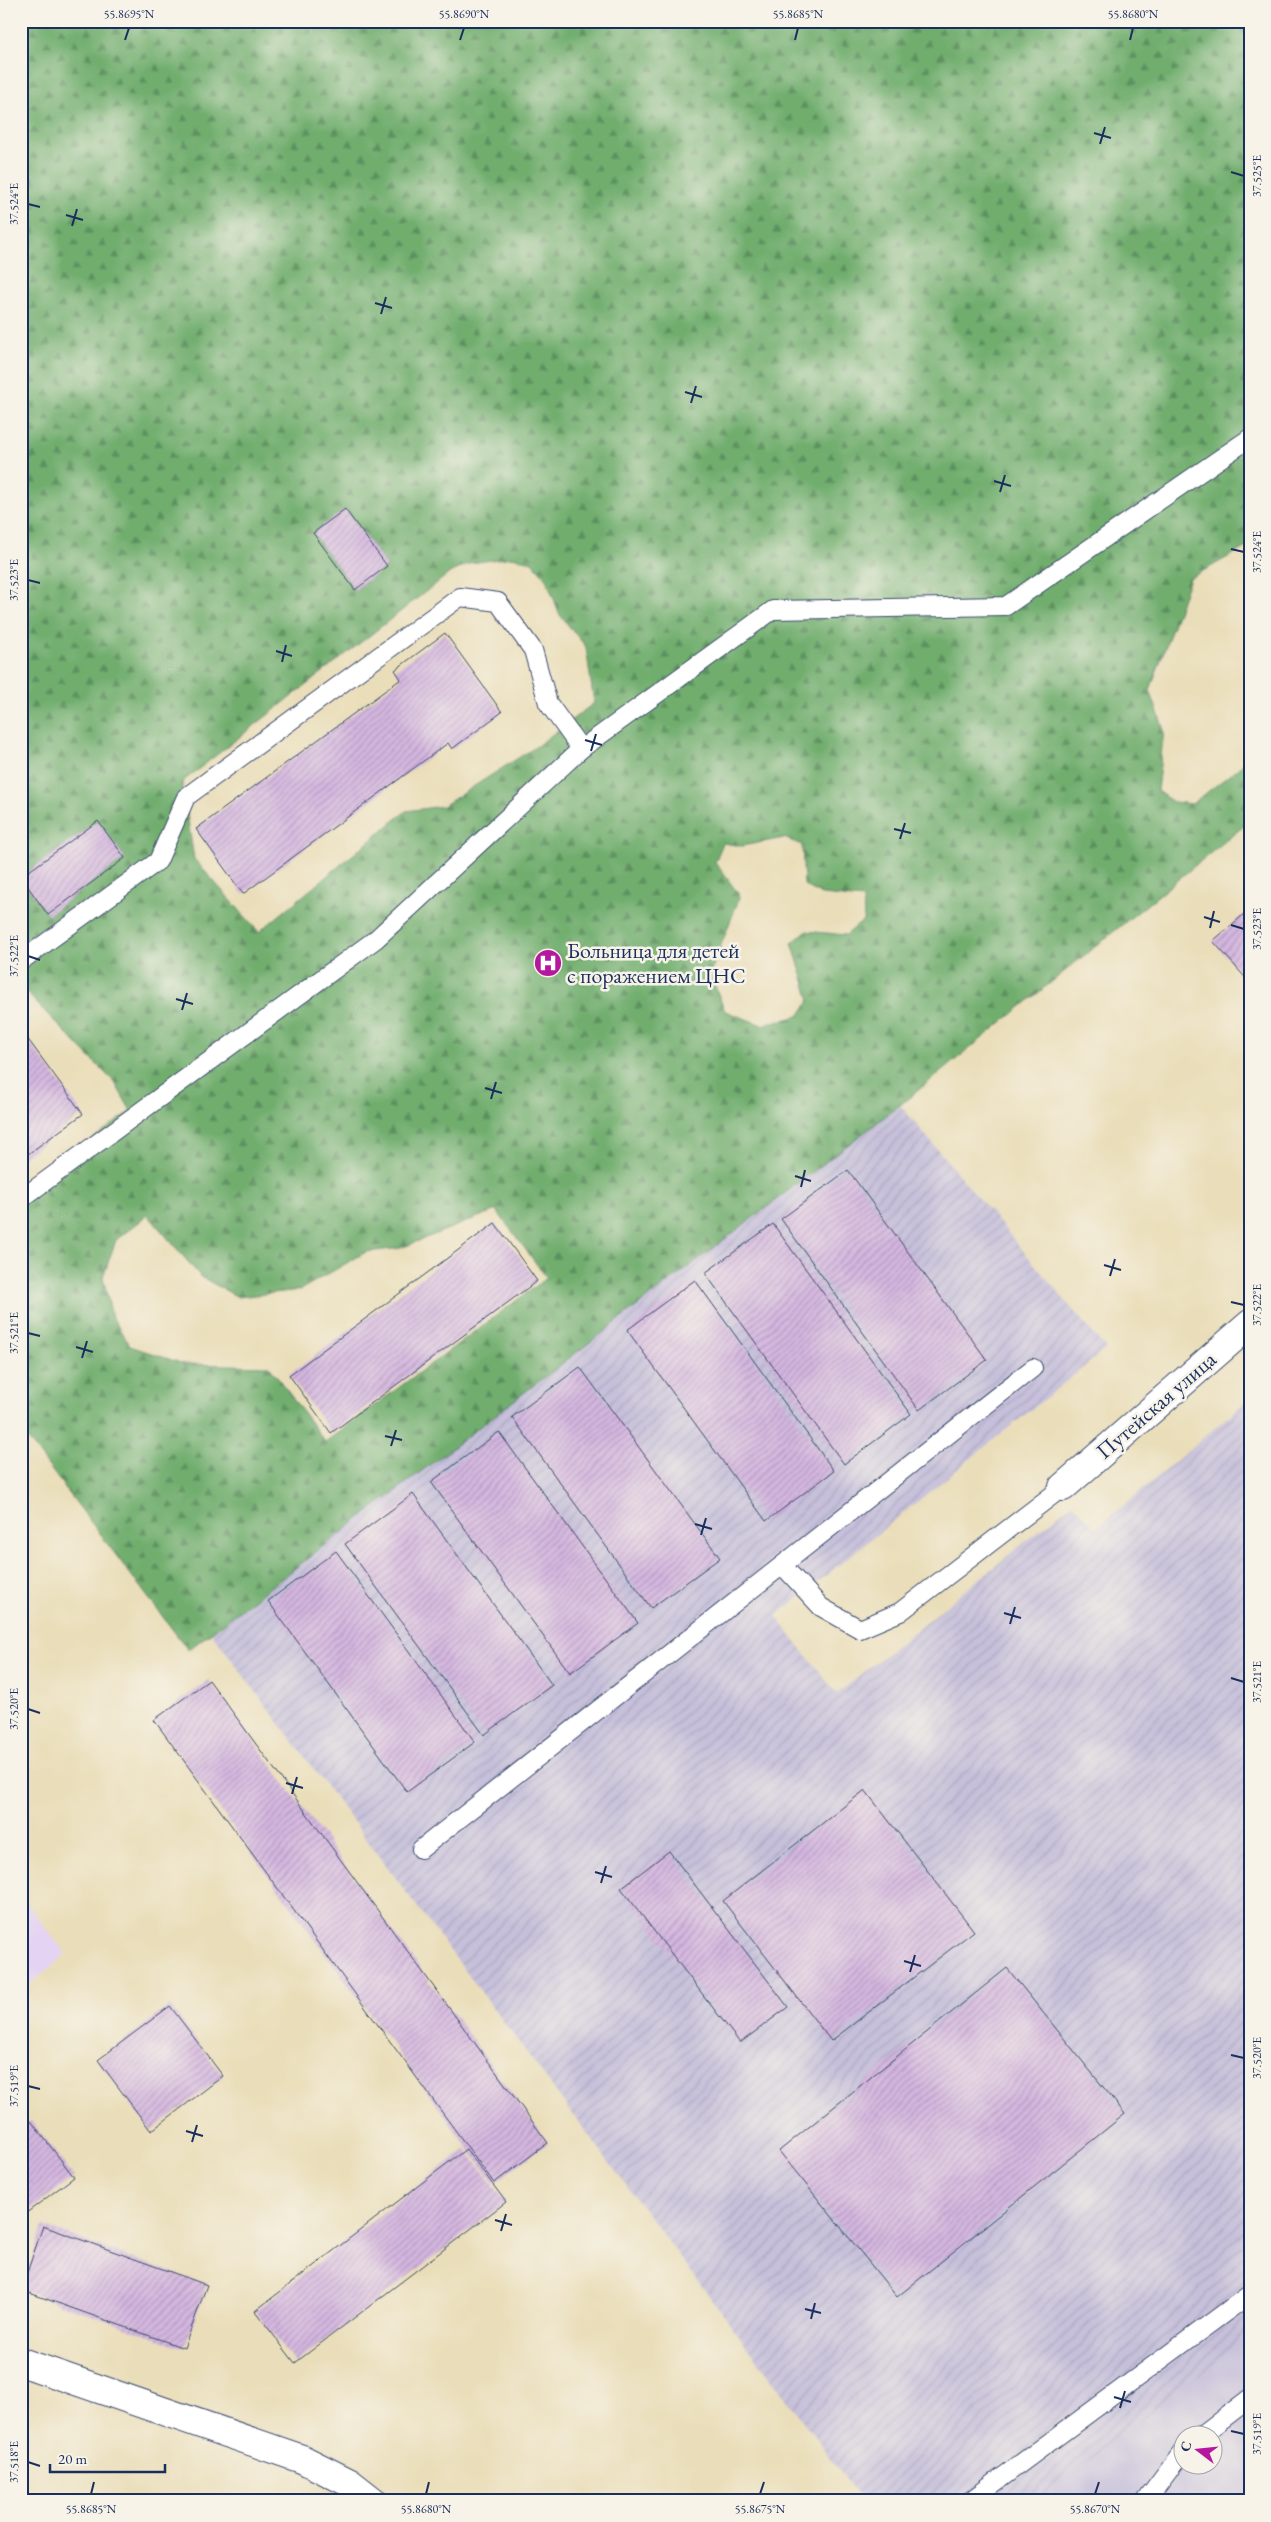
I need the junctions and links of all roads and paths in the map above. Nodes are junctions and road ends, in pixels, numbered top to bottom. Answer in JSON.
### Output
{"nodes":[{"id":1,"x":1250,"y":438,"type":"edge"},
{"id":2,"x":581,"y":749,"type":"junction"},
{"id":3,"x":21,"y":961,"type":"edge"},
{"id":4,"x":21,"y":1199,"type":"edge"},
{"id":5,"x":1250,"y":1324,"type":"edge"},
{"id":6,"x":1033,"y":1368,"type":"dead end"},
{"id":7,"x":1062,"y":1487,"type":"joint"},
{"id":8,"x":783,"y":1566,"type":"junction"},
{"id":9,"x":421,"y":1849,"type":"dead end"},
{"id":10,"x":1250,"y":2294,"type":"edge"},
{"id":11,"x":21,"y":2362,"type":"edge"},
{"id":12,"x":1250,"y":2398,"type":"edge"},
{"id":13,"x":1216,"y":2424,"type":"edge"},
{"id":14,"x":1174,"y":2463,"type":"edge"},
{"id":15,"x":373,"y":2501,"type":"edge"},
{"id":16,"x":970,"y":2501,"type":"edge"},
{"id":17,"x":1146,"y":2501,"type":"edge"}],
"edges":[{"from":1,"to":2,"type":"lane"},
{"from":2,"to":3,"type":"lane"},
{"from":2,"to":4,"type":"lane"},
{"from":5,"to":7,"type":"street","name":"Путейская улица"},
{"from":6,"to":8,"type":"lane"},
{"from":7,"to":8,"type":"lane"},
{"from":8,"to":9,"type":"lane"},
{"from":10,"to":16,"type":"lane"},
{"from":11,"to":15,"type":"street"},
{"from":12,"to":13,"type":"lane"},
{"from":14,"to":17,"type":"lane"}]}
